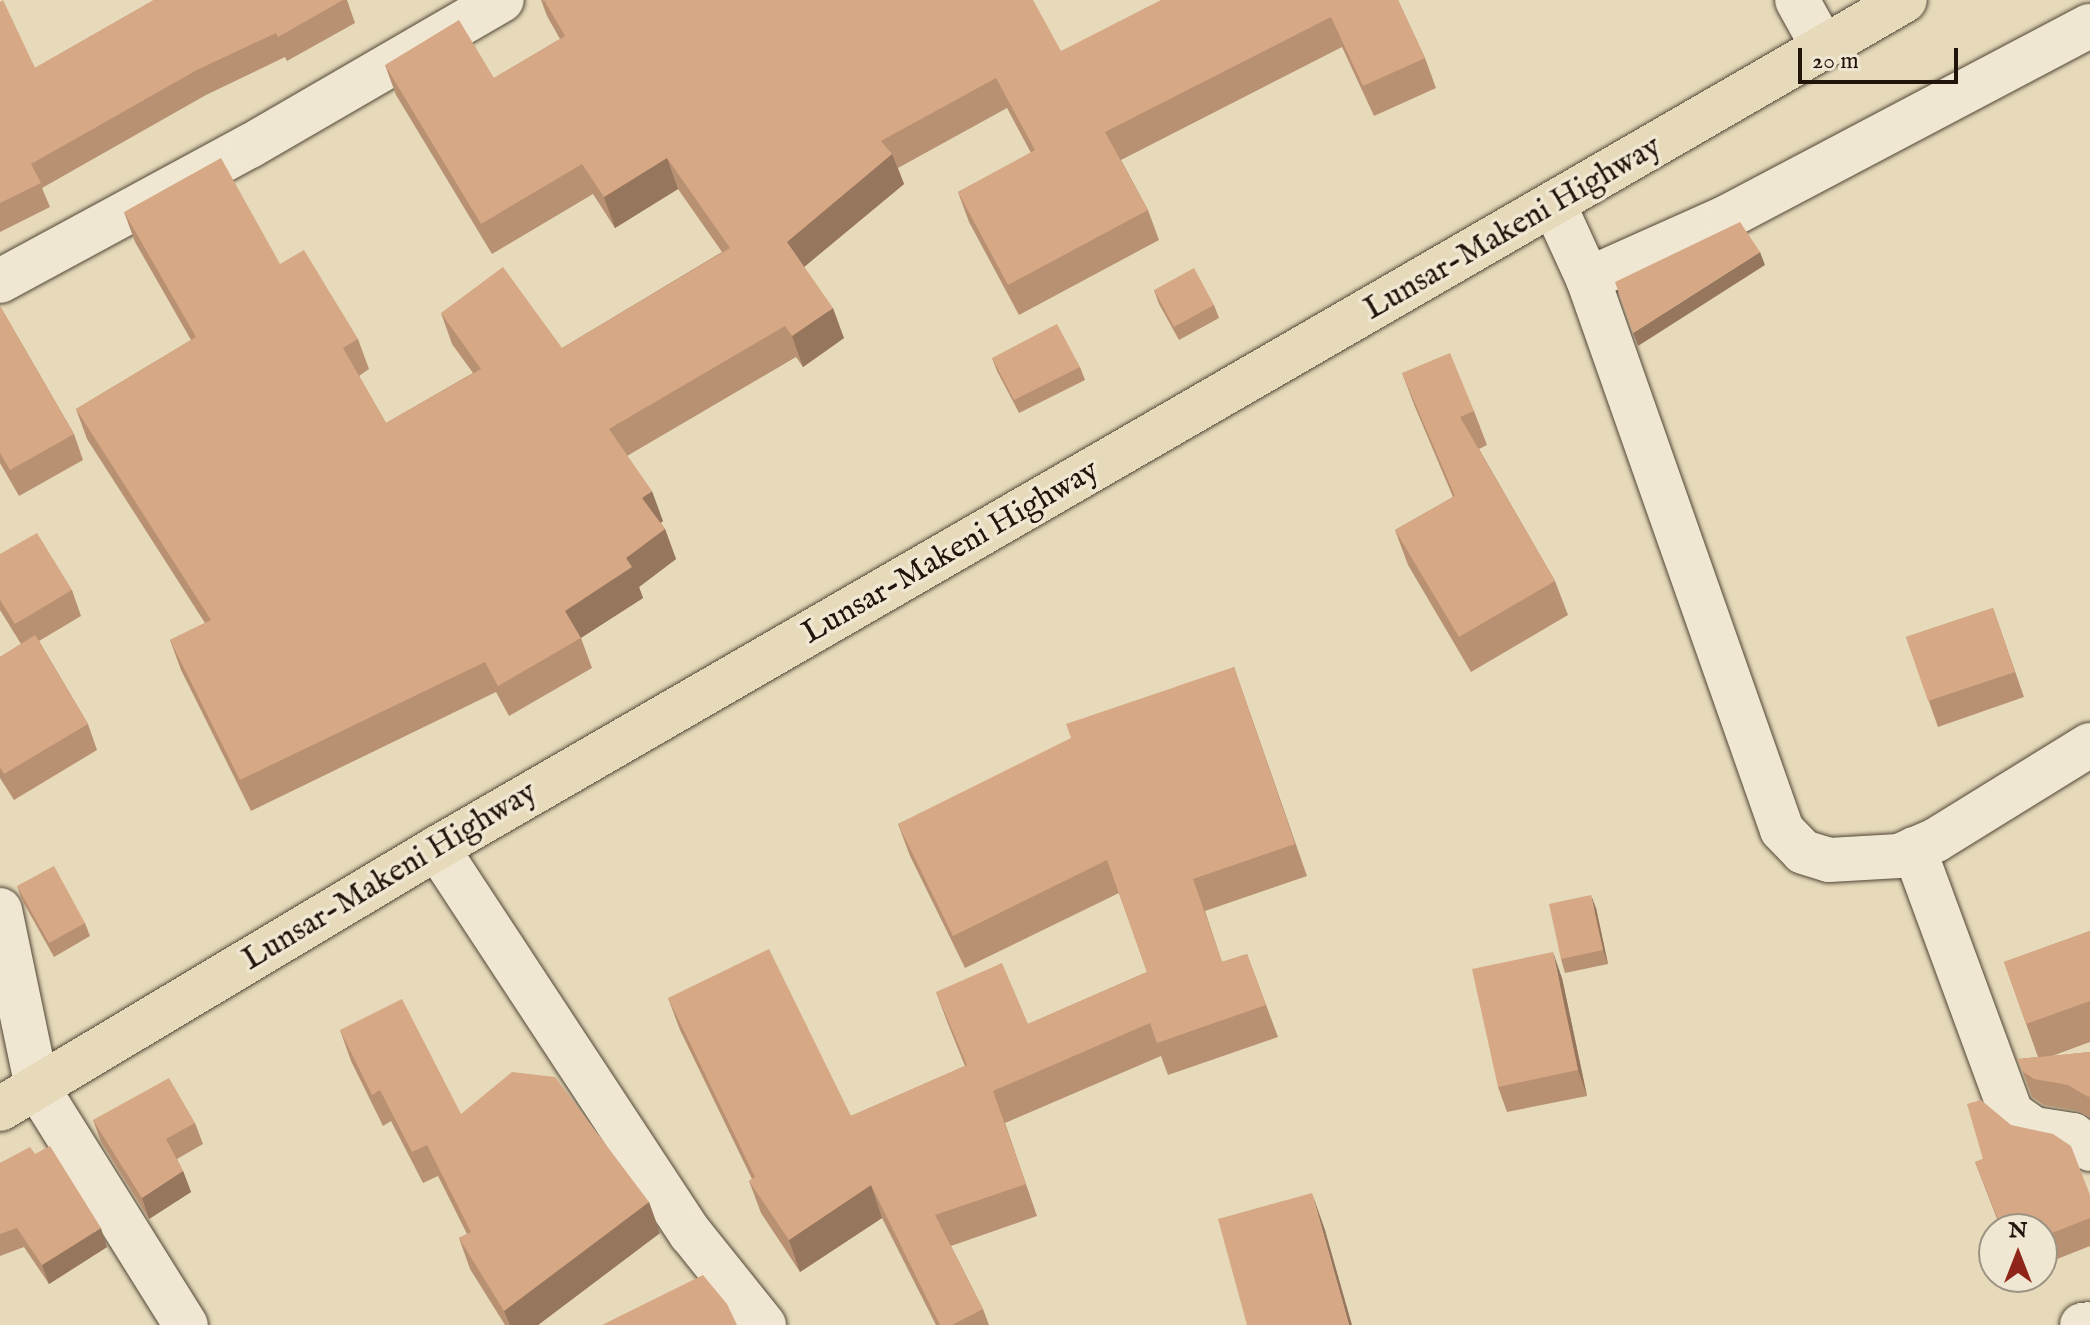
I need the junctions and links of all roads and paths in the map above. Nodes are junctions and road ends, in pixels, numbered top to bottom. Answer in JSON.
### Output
{"nodes":[{"id":1,"x":502,"y":0,"type":"edge"},
{"id":2,"x":1797,"y":0,"type":"edge"},
{"id":3,"x":1905,"y":0,"type":"edge"},
{"id":4,"x":2090,"y":26,"type":"edge"},
{"id":5,"x":1823,"y":47,"type":"junction"},
{"id":6,"x":1555,"y":207,"type":"junction"},
{"id":7,"x":1588,"y":279,"type":"junction"},
{"id":8,"x":0,"y":281,"type":"edge"},
{"id":9,"x":2090,"y":745,"type":"edge"},
{"id":10,"x":437,"y":848,"type":"junction"},
{"id":11,"x":1914,"y":849,"type":"junction"},
{"id":12,"x":0,"y":910,"type":"edge"},
{"id":13,"x":37,"y":1087,"type":"junction"},
{"id":14,"x":0,"y":1109,"type":"edge"},
{"id":15,"x":2090,"y":1149,"type":"edge"},
{"id":16,"x":2090,"y":1324,"type":"edge"},
{"id":17,"x":186,"y":1325,"type":"edge"},
{"id":18,"x":764,"y":1325,"type":"edge"},
{"id":19,"x":2082,"y":1325,"type":"edge"}],
"edges":[{"from":1,"to":8,"type":"street"},
{"from":2,"to":5,"type":"street"},
{"from":3,"to":5,"type":"main road","name":"Lunsar-Makeni Highway"},
{"from":4,"to":7,"type":"street"},
{"from":5,"to":6,"type":"main road","name":"Lunsar-Makeni Highway"},
{"from":6,"to":7,"type":"street"},
{"from":6,"to":10,"type":"main road","name":"Lunsar-Makeni Highway"},
{"from":7,"to":11,"type":"street"},
{"from":9,"to":11,"type":"street"},
{"from":10,"to":13,"type":"main road","name":"Lunsar-Makeni Highway"},
{"from":10,"to":18,"type":"street"},
{"from":11,"to":15,"type":"street"},
{"from":12,"to":13,"type":"street"},
{"from":13,"to":14,"type":"main road","name":"Lunsar-Makeni Highway"},
{"from":13,"to":17,"type":"street"},
{"from":16,"to":19,"type":"street"}]}
